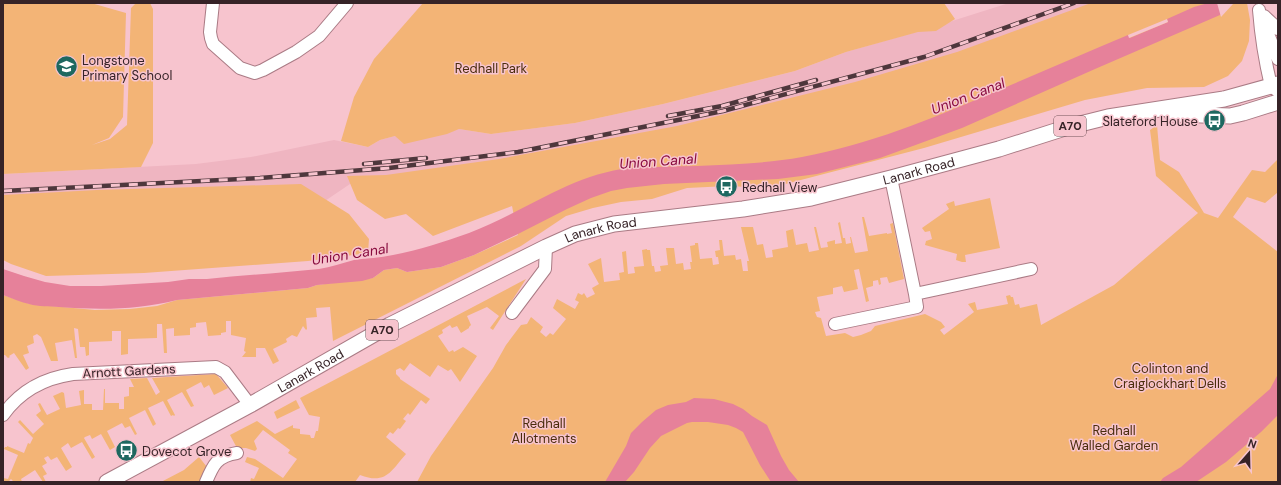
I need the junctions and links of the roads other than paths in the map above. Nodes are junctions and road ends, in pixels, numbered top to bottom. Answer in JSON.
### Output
{"nodes":[{"id":1,"x":213,"y":3,"type":"edge"},
{"id":2,"x":340,"y":6,"type":"edge"},
{"id":3,"x":1258,"y":7,"type":"edge"},
{"id":4,"x":1278,"y":30,"type":"edge"},
{"id":5,"x":1278,"y":59,"type":"edge"},
{"id":6,"x":1276,"y":94,"type":"edge"},
{"id":7,"x":891,"y":178,"type":"junction"},
{"id":8,"x":546,"y":248,"type":"junction"},
{"id":9,"x":1031,"y":269,"type":"dead end"},
{"id":10,"x":915,"y":294,"type":"junction"},
{"id":11,"x":512,"y":313,"type":"dead end"},
{"id":12,"x":835,"y":324,"type":"dead end"},
{"id":13,"x":250,"y":405,"type":"junction"},
{"id":14,"x":3,"y":415,"type":"edge"},
{"id":15,"x":237,"y":453,"type":"dead end"},
{"id":16,"x":108,"y":482,"type":"edge"},
{"id":17,"x":206,"y":482,"type":"edge"}],
"edges":[{"from":1,"to":2,"type":"street"},
{"from":3,"to":4,"type":"street"},
{"from":3,"to":5,"type":"street"},
{"from":3,"to":6,"type":"street"},
{"from":6,"to":7,"type":"main road","name":"Lanark Road","number":"A70"},
{"from":7,"to":8,"type":"main road","name":"Lanark Road","number":"A70"},
{"from":7,"to":10,"type":"street"},
{"from":8,"to":11,"type":"street"},
{"from":8,"to":13,"type":"main road","name":"Lanark Road","number":"A70"},
{"from":9,"to":10,"type":"street"},
{"from":10,"to":12,"type":"street"},
{"from":13,"to":14,"type":"street","name":"Arnott Gardens"},
{"from":13,"to":16,"type":"main road","name":"Lanark Road","number":"A70"},
{"from":15,"to":17,"type":"street"}]}
